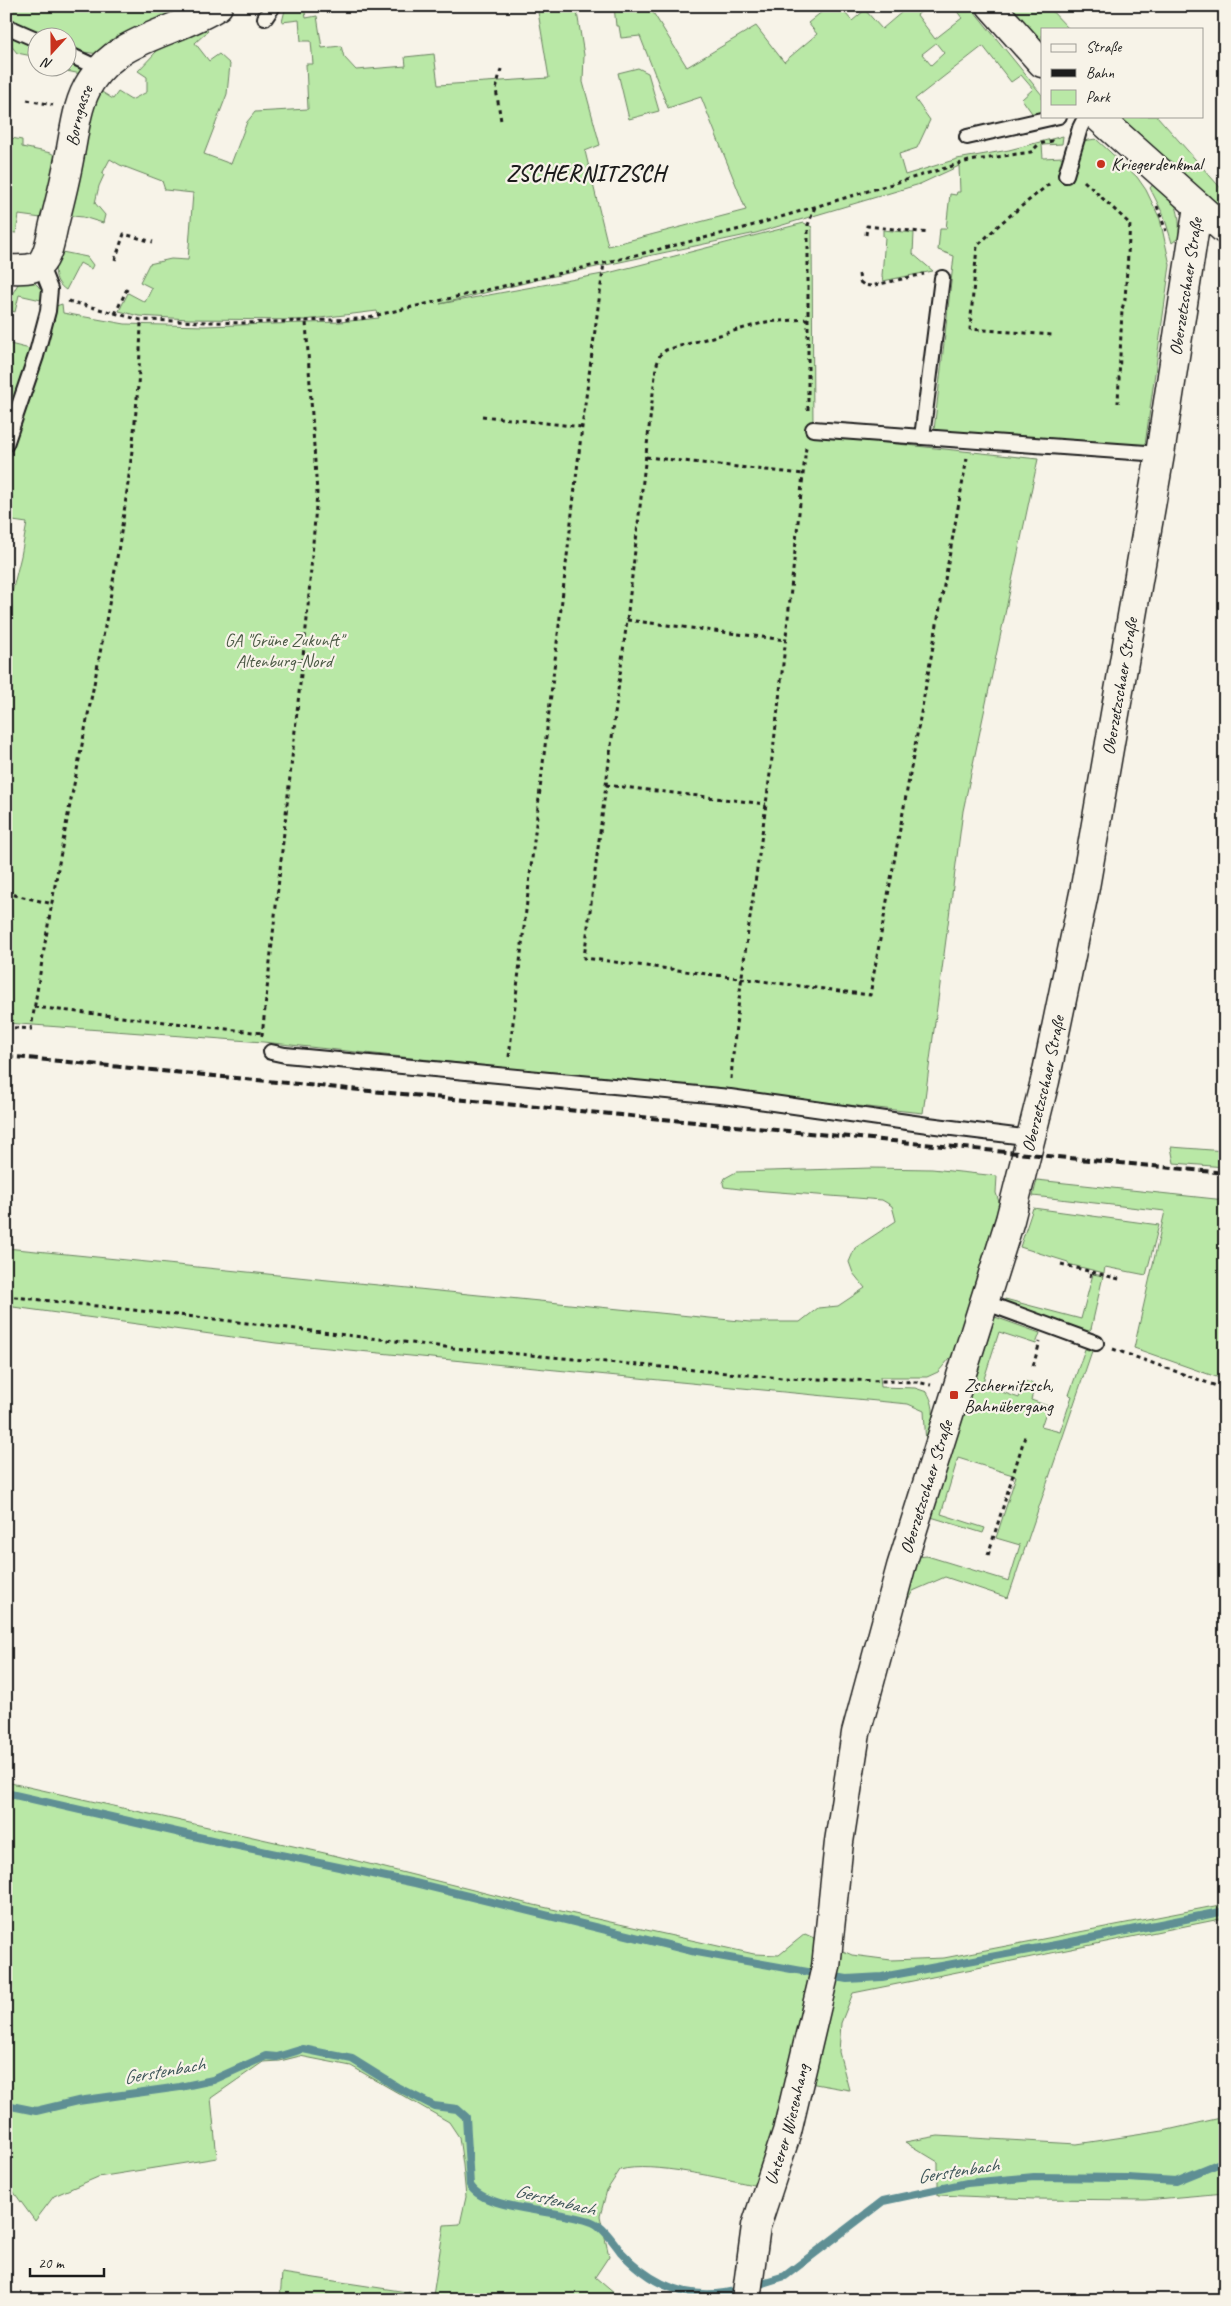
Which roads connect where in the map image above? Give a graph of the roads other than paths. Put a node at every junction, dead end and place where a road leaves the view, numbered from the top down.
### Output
1 (218, 6) edge
2 (991, 6) edge
3 (6, 26) edge
4 (28, 36) edge
5 (78, 59) edge
6 (1041, 63) edge
7 (100, 69) junction
8 (1050, 118) edge
9 (1085, 118) edge
10 (1099, 118) edge
11 (967, 137) dead end
12 (1066, 175) road end
13 (1198, 206) junction
14 (1225, 230) edge
15 (40, 264) junction
16 (6, 269) edge
17 (937, 275) road end
18 (810, 429) road end
19 (922, 437) junction
20 (6, 444) edge
21 (1160, 454) junction
22 (270, 1052) road end
23 (1032, 1138) junction
24 (984, 1302) junction
25 (1096, 1343) road end
26 (825, 1968) joint
27 (746, 2300) edge

1 - 7 street, Borngasse
2 - 6 street
3 - 4 lane
5 - 7 lane
7 - 15 street, Borngasse
8 - 11 lane
9 - 12 lane
10 - 13 street
13 - 14 street
13 - 21 street, Oberzetzschaer Straße
15 - 16 street
15 - 20 lane
17 - 19 lane
18 - 19 lane
19 - 21 lane
21 - 23 street, Oberzetzschaer Straße
22 - 23 lane
23 - 24 street, Oberzetzschaer Straße
24 - 25 lane
24 - 26 street, Oberzetzschaer Straße
26 - 27 street, Unterer Wiesenhang

